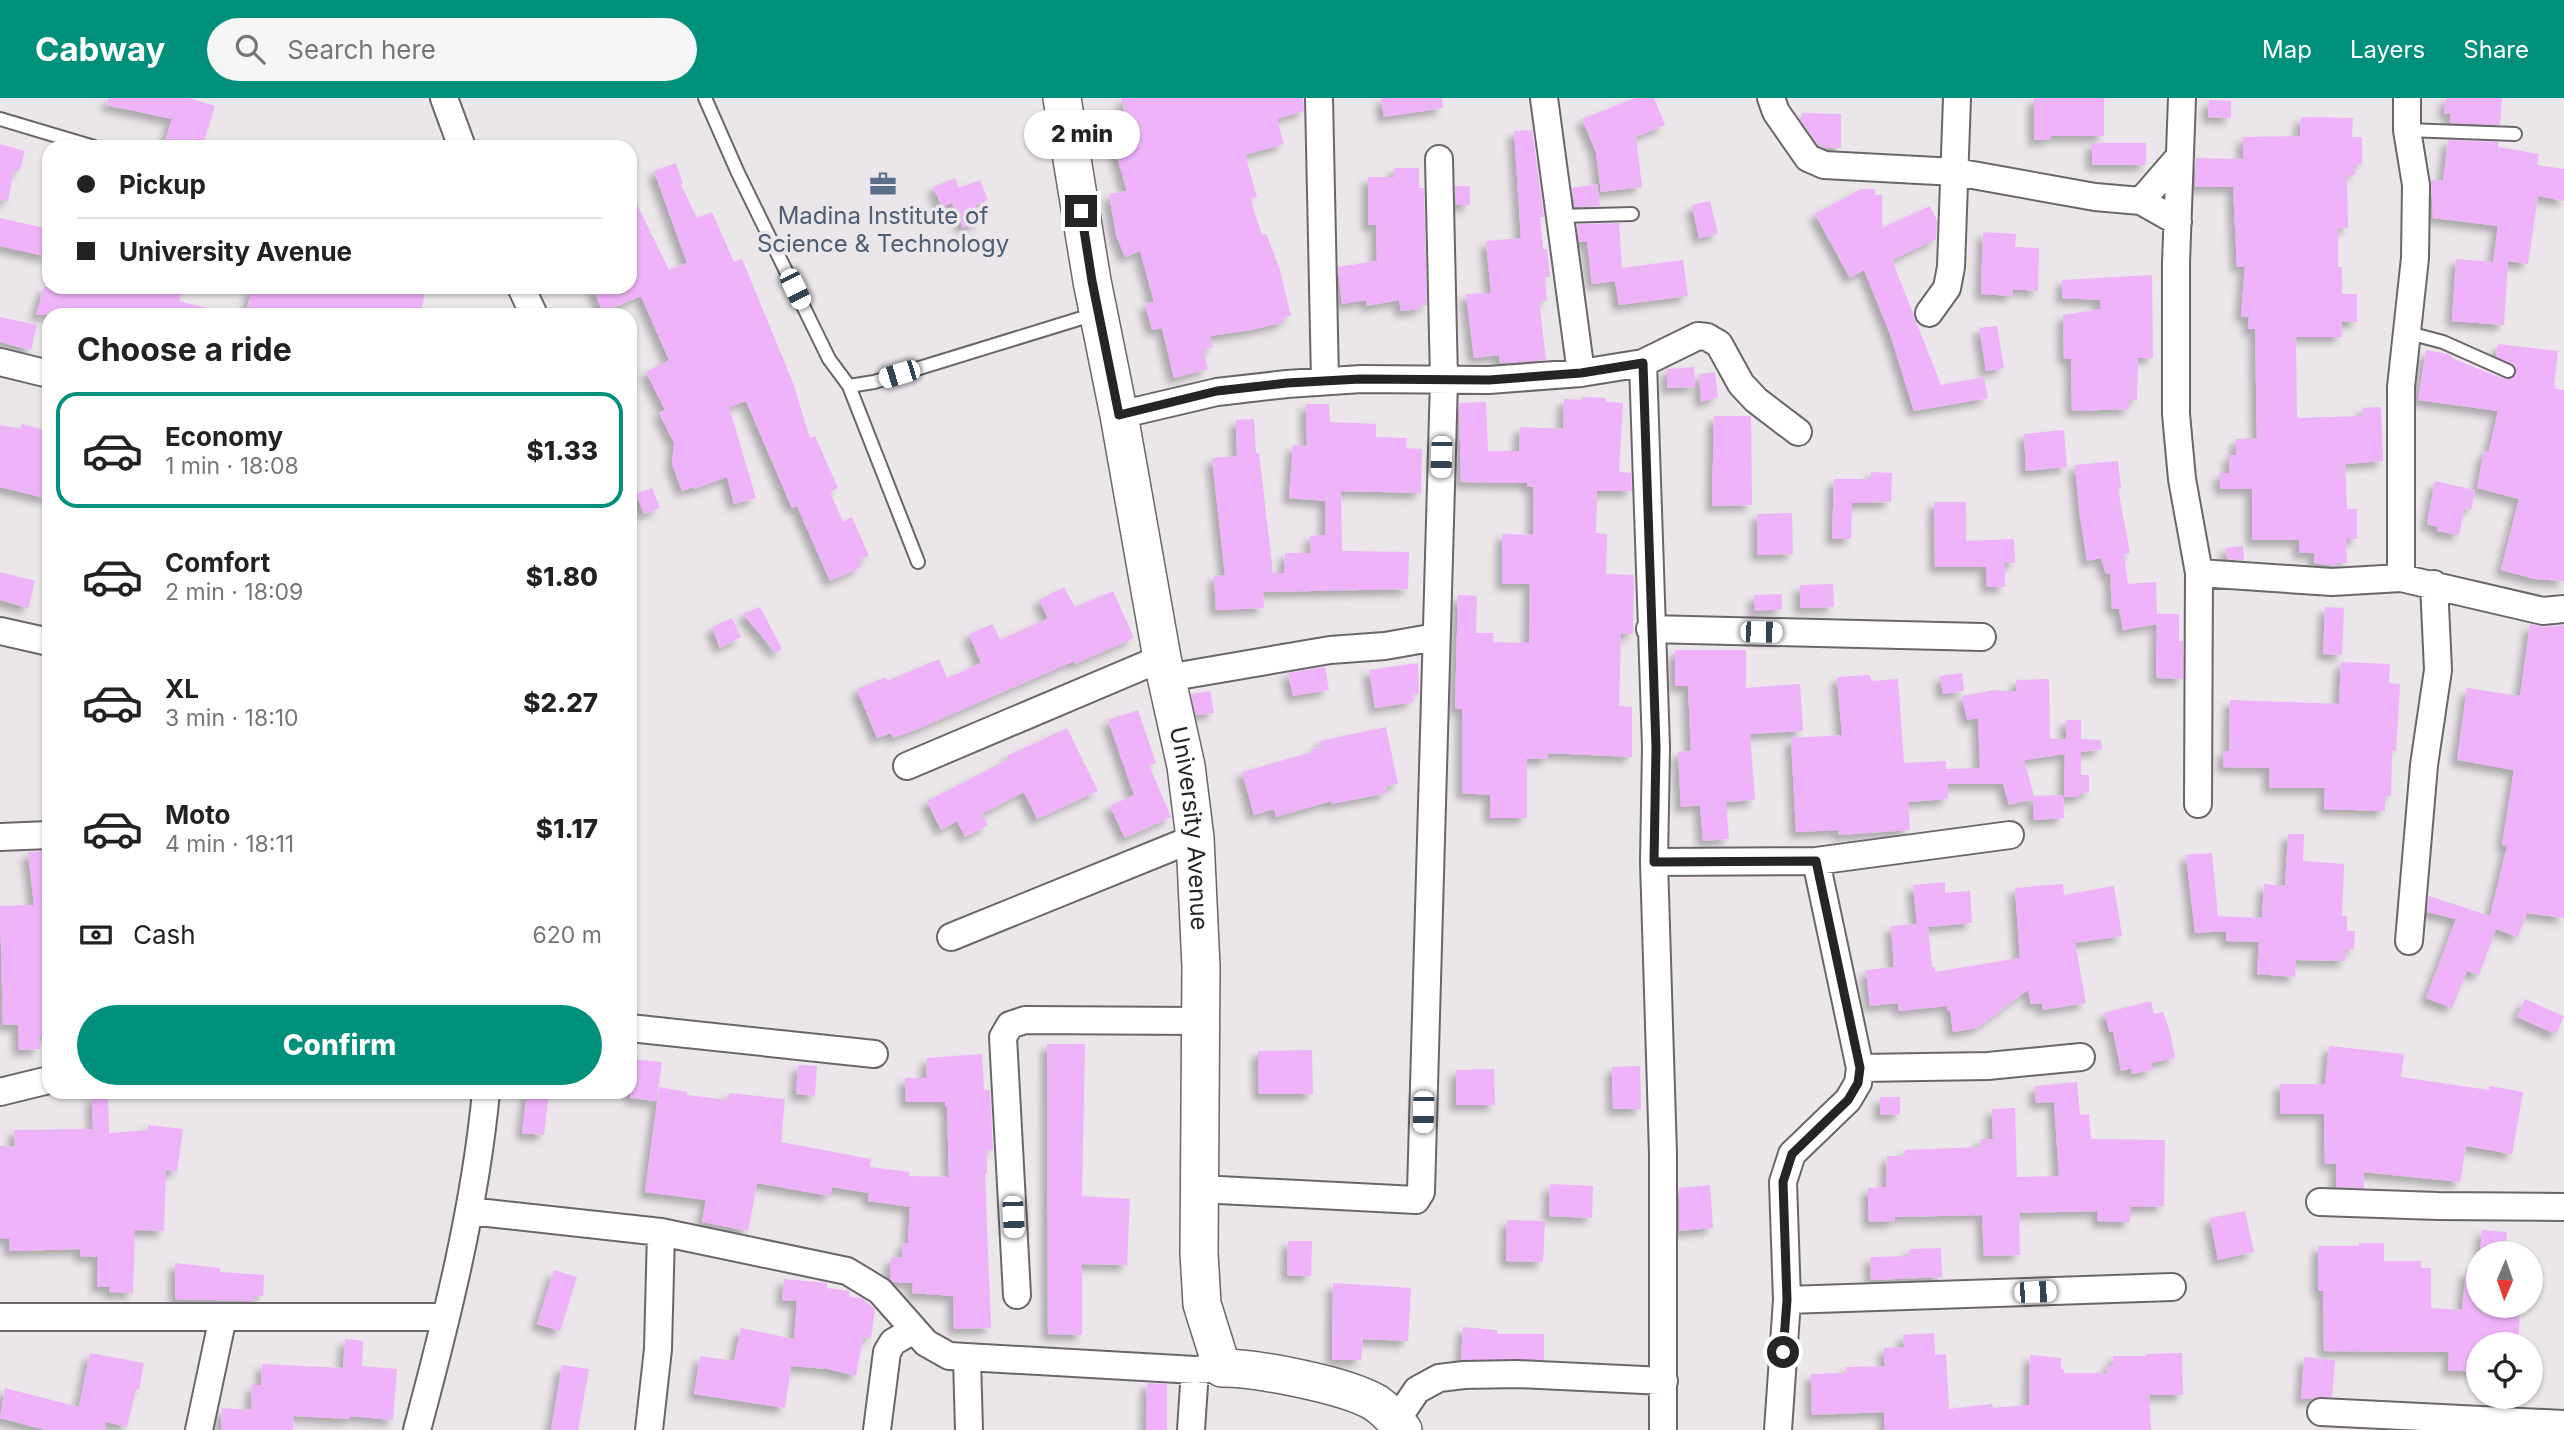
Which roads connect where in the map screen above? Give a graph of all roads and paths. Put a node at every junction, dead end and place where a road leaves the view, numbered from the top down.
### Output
1 (444, 98) edge
2 (705, 98) edge
3 (1062, 98) edge
4 (1319, 98) edge
5 (1544, 98) edge
6 (1771, 98) edge
7 (1957, 98) edge
8 (2182, 98) edge
9 (2407, 98) edge
10 (0, 119) edge
11 (2407, 130) junction
12 (2515, 134) dead end
13 (70, 140) edge
14 (459, 140) edge
15 (2180, 156) junction
16 (1438, 159) dead end
17 (1956, 172) junction
18 (2141, 201) junction
19 (1632, 215) dead end
20 (1558, 216) junction
21 (2178, 222) junction
22 (1098, 313) junction
23 (1928, 313) dead end
24 (2405, 332) junction
25 (0, 362) edge
26 (1643, 363) junction
27 (2508, 371) dead end
28 (42, 372) edge
29 (1581, 373) junction
30 (1325, 380) junction
31 (1444, 380) junction
32 (849, 386) junction
33 (1119, 415) junction
34 (1798, 432) dead end
35 (918, 562) dead end
36 (2199, 573) junction
37 (2402, 578) junction
38 (2434, 584) junction
39 (2564, 609) edge
40 (1650, 629) junction
41 (0, 631) edge
42 (1436, 637) junction
43 (1982, 637) dead end
44 (42, 640) edge
45 (1164, 668) junction
46 (907, 766) dead end
47 (2198, 804) dead end
48 (42, 835) edge
49 (2010, 835) dead end
50 (0, 837) edge
51 (1195, 838) junction
52 (1816, 861) junction
53 (1654, 862) junction
54 (951, 937) dead end
55 (2409, 941) dead end
56 (1200, 1021) junction
57 (637, 1029) edge
58 (874, 1054) dead end
59 (2081, 1057) dead end
60 (1860, 1068) junction
61 (42, 1082) edge
62 (0, 1092) edge
63 (485, 1099) edge
64 (1200, 1189) junction
65 (2320, 1202) dead end
66 (2564, 1207) edge
67 (469, 1211) junction
68 (661, 1232) junction
69 (2172, 1287) dead end
70 (1017, 1295) dead end
71 (1787, 1300) junction
72 (0, 1317) edge
73 (223, 1317) junction
74 (446, 1317) junction
75 (914, 1330) junction
76 (967, 1359) junction
77 (1208, 1369) junction
78 (1664, 1381) junction
79 (2322, 1412) dead end
80 (2564, 1424) edge
81 (1400, 1425) edge
82 (199, 1430) edge
83 (417, 1430) edge
84 (649, 1430) edge
85 (877, 1430) edge
86 (969, 1430) edge
87 (1191, 1430) edge
88 (1663, 1430) edge
89 (1778, 1430) edge

1 - 14 street
2 - 32 lane
3 - 22 street, University Avenue
4 - 30 street
5 - 20 street
6 - 17 street
7 - 17 street
8 - 15 street
9 - 11 street
10 - 13 lane
11 - 12 lane
11 - 24 street
15 - 18 street
15 - 21 street
16 - 31 street
17 - 18 street
17 - 23 street
18 - 21 street
19 - 20 lane
20 - 29 street
21 - 36 street
22 - 32 lane
22 - 33 street, University Avenue
24 - 27 lane
24 - 37 street
25 - 28 street
26 - 29 street
26 - 34 street
26 - 40 street
29 - 31 street
30 - 31 street
30 - 33 street
31 - 42 street
32 - 35 lane
33 - 45 street, University Avenue
36 - 37 street
36 - 47 street
37 - 38 street
38 - 39 street
38 - 55 street
40 - 43 street
40 - 53 street
41 - 44 street
42 - 45 street
42 - 64 street
45 - 46 street
45 - 51 street, University Avenue
48 - 50 street
49 - 52 street
51 - 54 street
51 - 56 street, University Avenue
52 - 53 street
52 - 60 street
53 - 78 street
56 - 64 street, University Avenue
56 - 70 street
57 - 58 street
59 - 60 street
60 - 71 street
61 - 62 street
63 - 67 street
64 - 77 street, University Avenue
65 - 66 street
67 - 68 street
67 - 74 street
68 - 75 street
68 - 84 street
69 - 71 street
71 - 89 street
72 - 73 street
73 - 74 street
73 - 82 street
74 - 83 street
75 - 76 street
75 - 85 street
76 - 77 street
76 - 86 street
77 - 81 street
77 - 87 street
78 - 81 street
78 - 88 street
79 - 80 street

